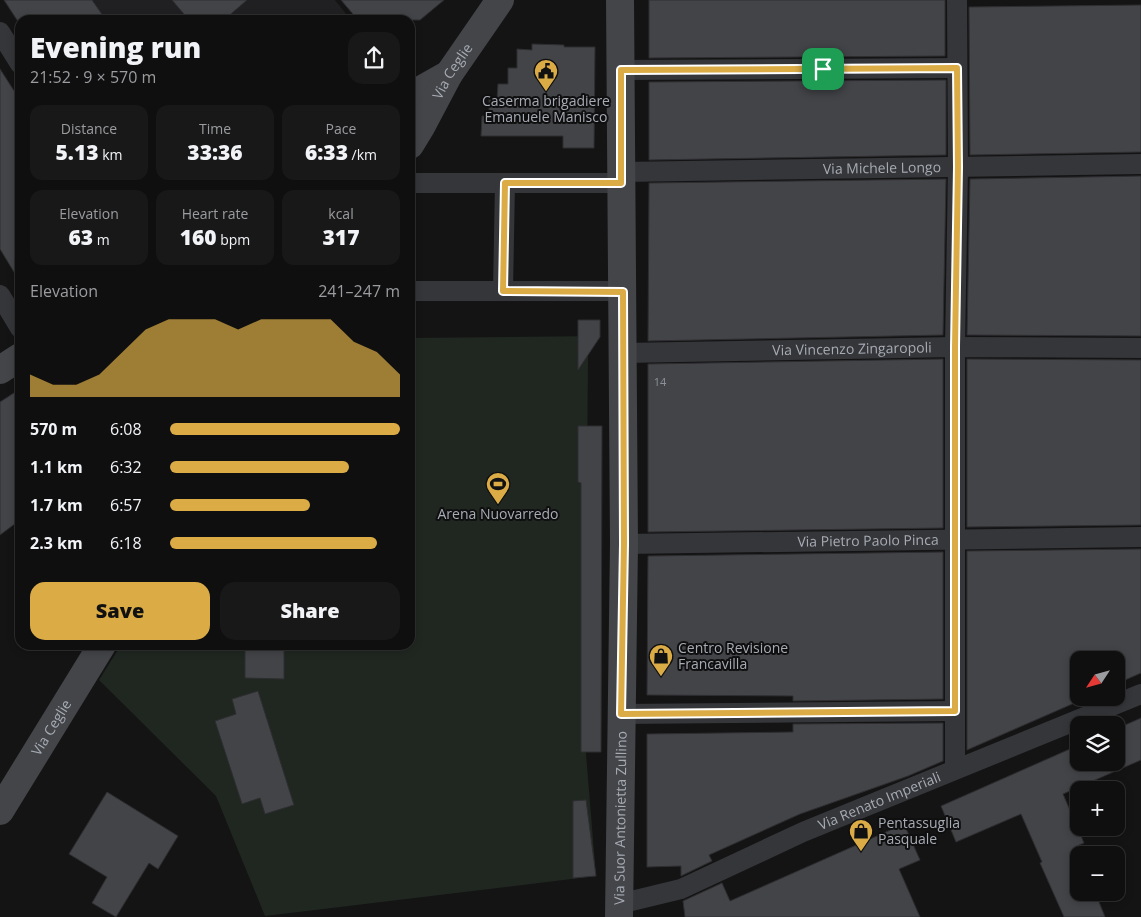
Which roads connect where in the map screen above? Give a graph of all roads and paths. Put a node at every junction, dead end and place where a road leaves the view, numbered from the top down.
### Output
1 (500, 0) edge
2 (620, 0) edge
3 (957, 0) edge
4 (0, 32) edge
5 (15, 56) edge
6 (957, 68) junction
7 (621, 70) junction
8 (449, 74) junction
9 (415, 93) edge
10 (415, 137) edge
11 (1141, 164) edge
12 (958, 167) junction
13 (622, 178) junction
14 (415, 183) edge
15 (505, 183) junction
16 (415, 291) edge
17 (503, 291) junction
18 (623, 292) junction
19 (0, 294) edge
20 (15, 320) edge
21 (955, 347) junction
22 (1141, 348) edge
23 (623, 353) junction
24 (15, 360) edge
25 (0, 370) edge
26 (1141, 537) edge
27 (956, 539) junction
28 (624, 544) junction
29 (99, 650) edge
30 (1141, 694) edge
31 (955, 711) junction
32 (621, 714) junction
33 (955, 768) junction
34 (0, 811) edge
35 (619, 911) edge

1 - 8 main road, Via Ceglie
2 - 7 main road, Via Suor Antonietta Zullino
3 - 6 street
4 - 5 street
6 - 7 street
6 - 12 street
7 - 13 main road, Via Suor Antonietta Zullino
8 - 9 main road
8 - 10 main road, Via Ceglie
11 - 12 street, Via Michele Longo
12 - 13 street, Via Michele Longo
12 - 21 street
13 - 15 street, Via Michele Longo
13 - 18 main road, Via Suor Antonietta Zullino
14 - 15 street, Via Michele Longo
15 - 17 street
16 - 17 street
17 - 18 street
18 - 23 main road, Via Suor Antonietta Zullino
19 - 20 street
21 - 22 street, Via Vincenzo Zingaropoli
21 - 23 street, Via Vincenzo Zingaropoli
21 - 27 street
23 - 28 main road, Via Suor Antonietta Zullino
24 - 25 main road
26 - 27 street, Via Pietro Paolo Pinca
27 - 28 street, Via Pietro Paolo Pinca
27 - 31 street
28 - 32 main road, Via Suor Antonietta Zullino
29 - 34 main road, Via Ceglie
30 - 33 street, Via Renato Imperiali
31 - 32 street
31 - 33 street
32 - 35 main road, Via Suor Antonietta Zullino
33 - 35 street, Via Renato Imperiali

